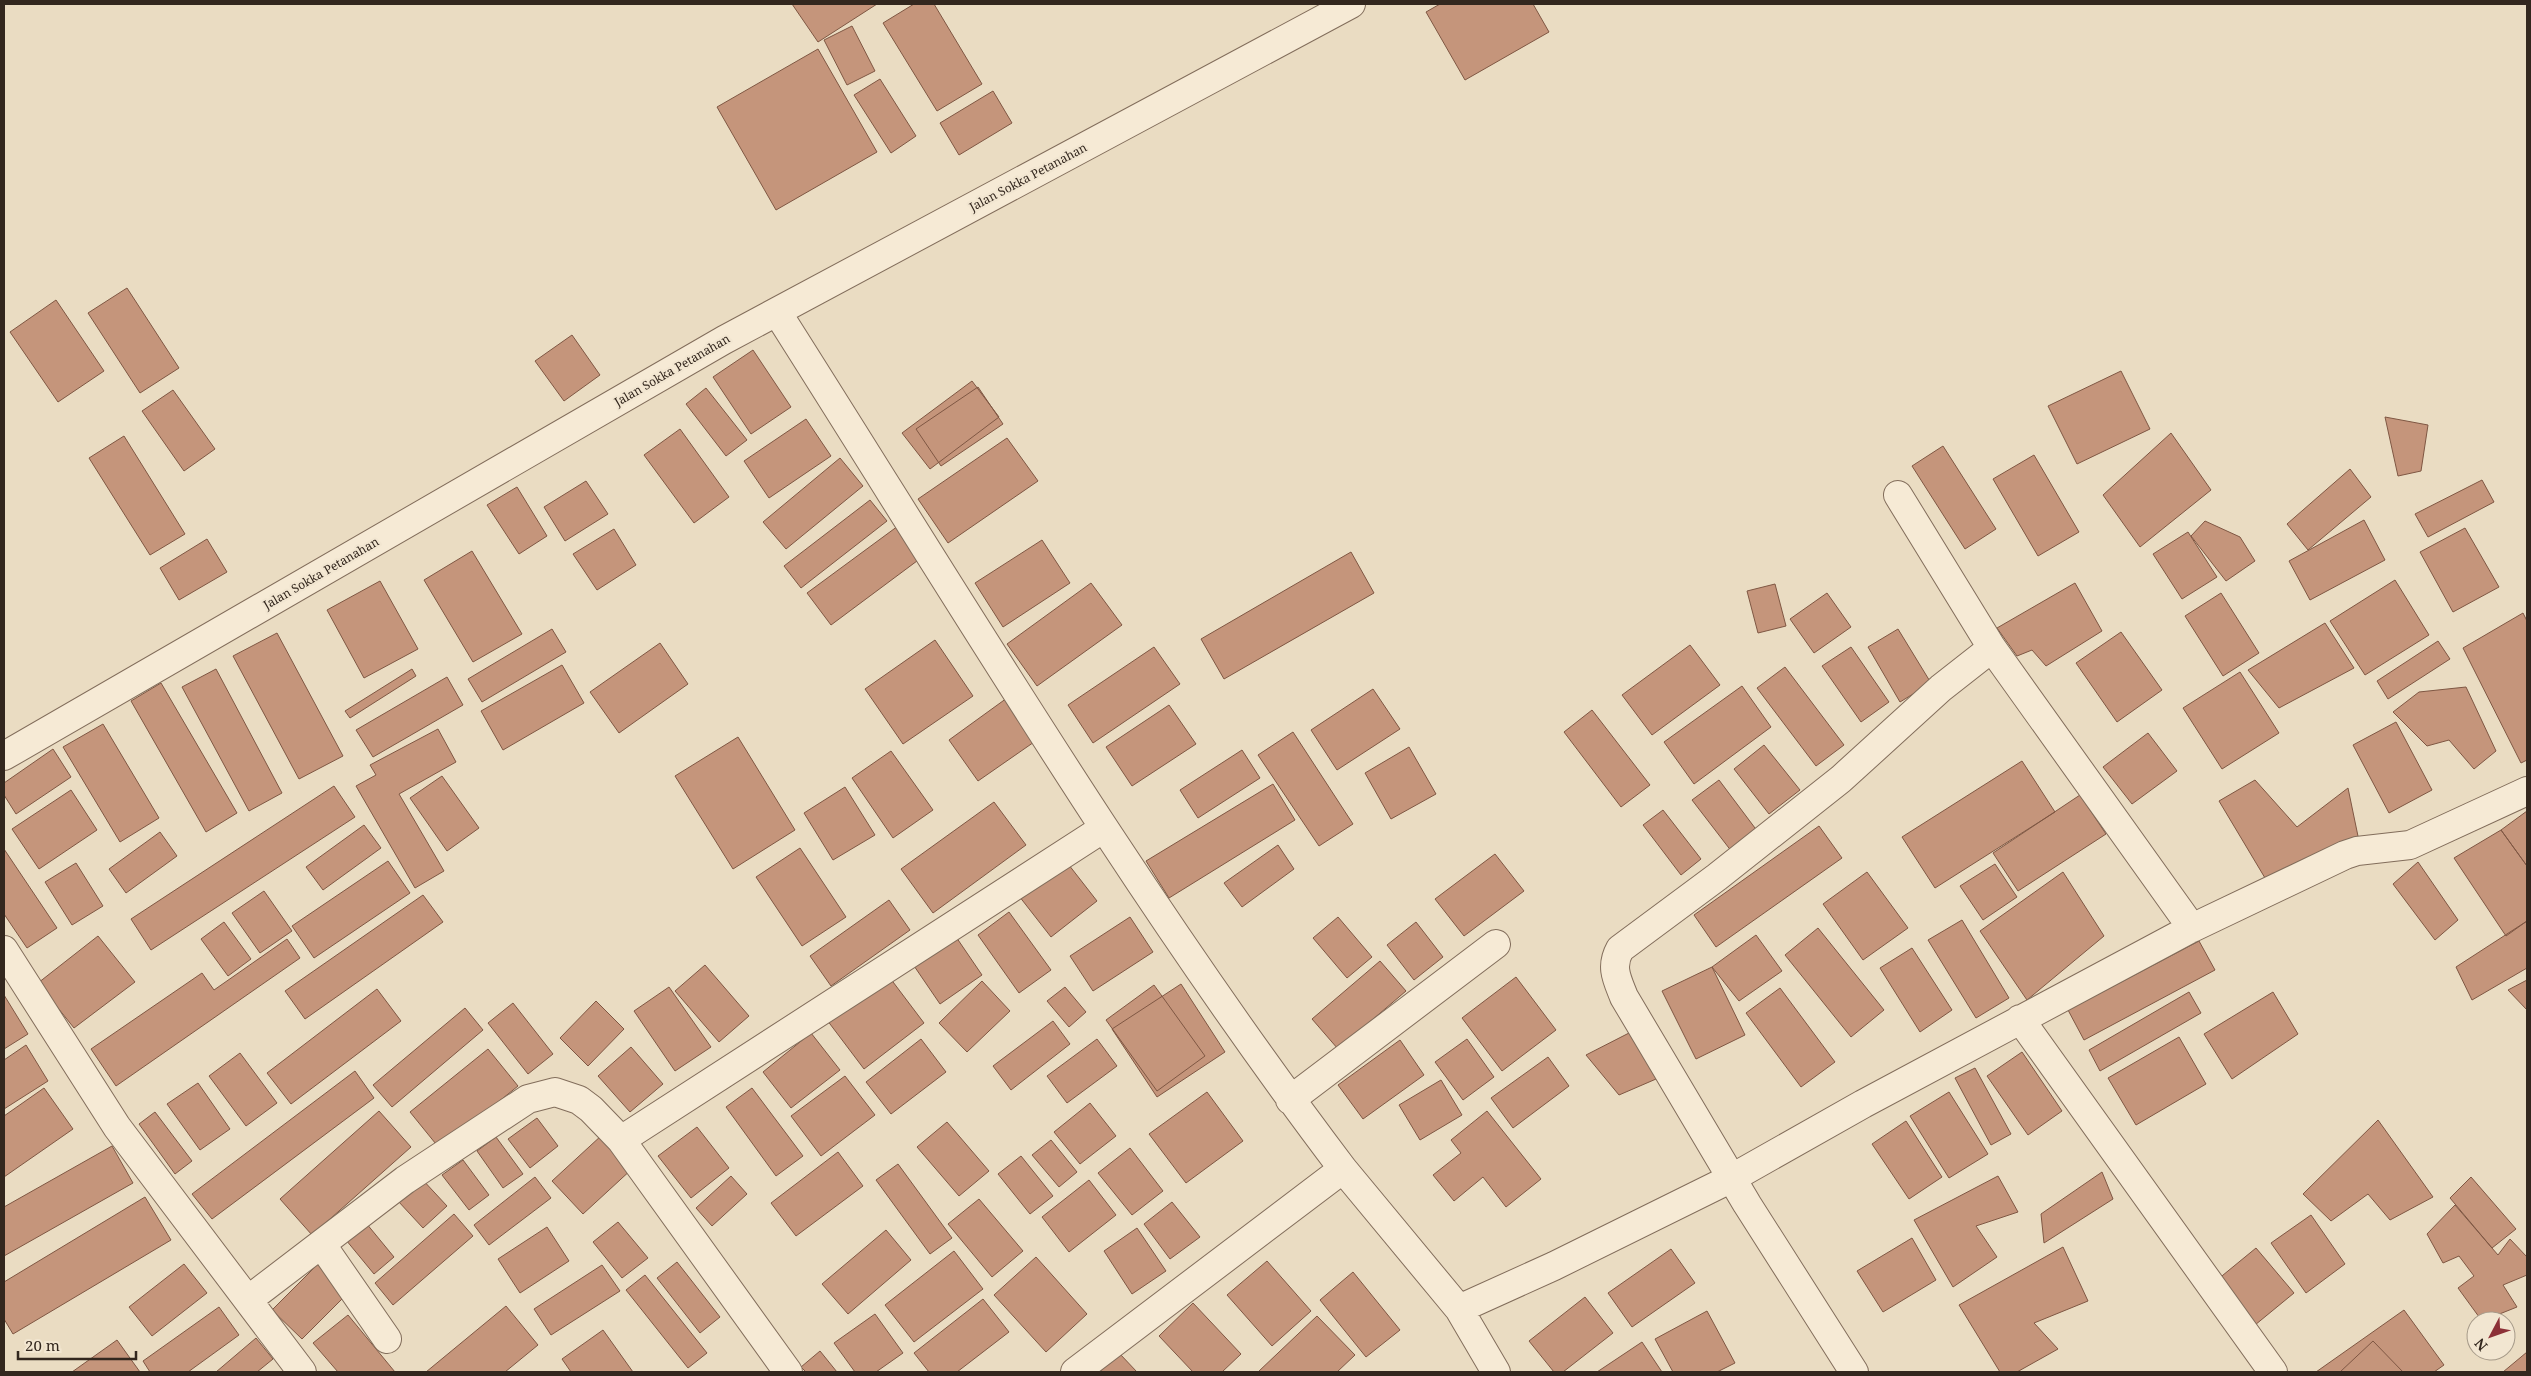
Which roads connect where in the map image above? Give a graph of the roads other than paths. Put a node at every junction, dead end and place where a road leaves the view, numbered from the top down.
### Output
1 (1351, 4) edge
2 (777, 312) junction
3 (1898, 495) dead end
4 (1992, 648) junction
5 (4, 756) edge
6 (2527, 791) edge
7 (1104, 828) junction
8 (2192, 928) junction
9 (1496, 944) dead end
10 (4, 950) edge
11 (2020, 1019) junction
12 (1290, 1100) junction
13 (621, 1140) junction
14 (1343, 1169) junction
15 (1732, 1178) junction
16 (322, 1245) junction
17 (248, 1300) junction
18 (1459, 1309) junction
19 (387, 1339) dead end
20 (302, 1372) edge
21 (788, 1372) edge
22 (1075, 1372) edge
23 (1496, 1372) edge
24 (1854, 1372) edge
25 (2273, 1372) edge

1 - 2 street, Jalan Sokka Petanahan
2 - 5 street, Jalan Sokka Petanahan
2 - 7 street
3 - 4 street
4 - 8 street
4 - 15 street
6 - 8 street
7 - 12 street
7 - 13 street
8 - 11 street
9 - 12 street
10 - 17 street
11 - 15 street
11 - 25 street
12 - 14 street
13 - 16 street
13 - 21 street
14 - 18 street
14 - 22 street
15 - 18 street
15 - 24 street
16 - 17 street
16 - 19 street
17 - 20 street
18 - 23 street

